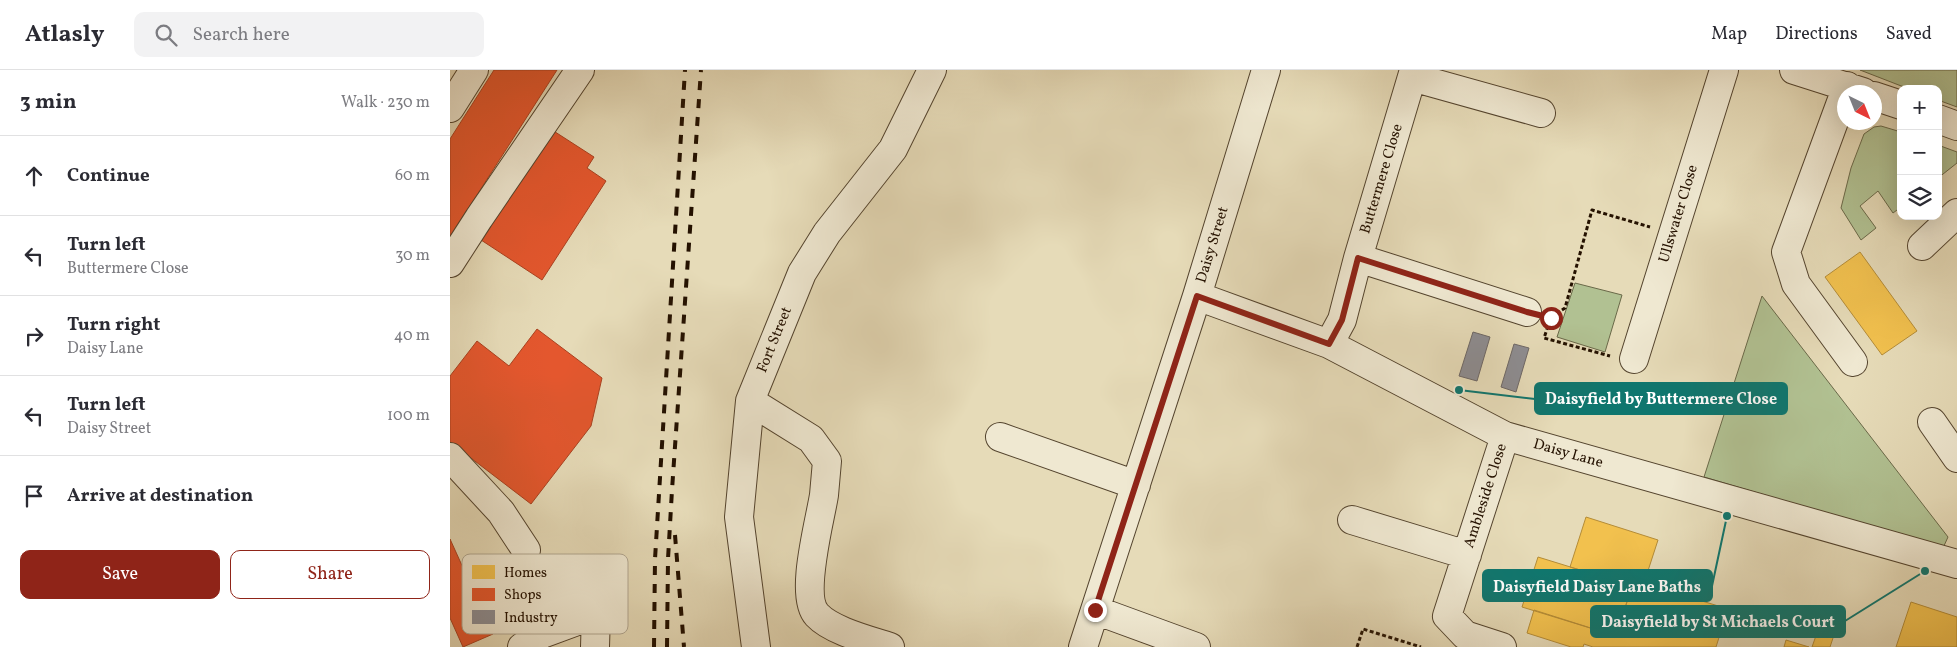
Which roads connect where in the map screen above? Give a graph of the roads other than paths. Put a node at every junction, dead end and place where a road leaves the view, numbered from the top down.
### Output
1 (474, 70) edge
2 (580, 70) edge
3 (932, 70) edge
4 (1266, 70) edge
5 (1724, 70) edge
6 (1794, 70) edge
7 (1413, 74) edge
8 (1842, 85) edge
9 (1882, 99) edge
10 (1897, 105) edge
11 (450, 108) edge
12 (1541, 113) dead end
13 (1942, 120) edge
14 (1957, 126) edge
15 (1838, 130) edge
16 (1957, 213) edge
17 (1922, 246) dead end
18 (1358, 258) junction
19 (450, 263) edge
20 (1197, 296) junction
21 (1539, 315) road end
22 (1329, 344) junction
23 (1634, 359) road end
24 (1853, 362) dead end
25 (750, 401) junction
26 (1932, 422) dead end
27 (1000, 436) dead end
28 (1505, 436) junction
29 (450, 457) edge
30 (1957, 458) edge
31 (1136, 485) junction
32 (1352, 520) dead end
33 (526, 550) dead end
34 (1467, 555) junction
35 (1957, 564) edge
36 (1095, 610) junction
37 (542, 634) edge
38 (595, 634) edge
39 (1495, 646) edge
40 (522, 647) edge
41 (595, 647) edge
42 (756, 647) edge
43 (890, 647) edge
44 (1083, 647) edge
45 (1196, 647) edge

1 - 11 street
2 - 19 street
3 - 25 street, Fort Street
4 - 20 street, Daisy Street
5 - 23 street, Ullswater Close
6 - 8 street
7 - 12 street
7 - 18 street, Buttermere Close
9 - 10 street
13 - 14 street
15 - 24 street
16 - 17 street
18 - 21 street
18 - 22 street, Buttermere Close
20 - 22 street, Daisy Lane
20 - 31 street, Daisy Street
22 - 28 street, Daisy Lane
25 - 42 street, Fort Street
25 - 43 street
26 - 30 street
27 - 31 street
28 - 34 street, Ambleside Close
28 - 35 street, Daisy Lane
29 - 33 street
31 - 36 street, Daisy Street
32 - 34 street, Ambleside Close
34 - 39 street, Ambleside Close
36 - 44 street, Daisy Street
36 - 45 street
37 - 40 street
38 - 41 street

